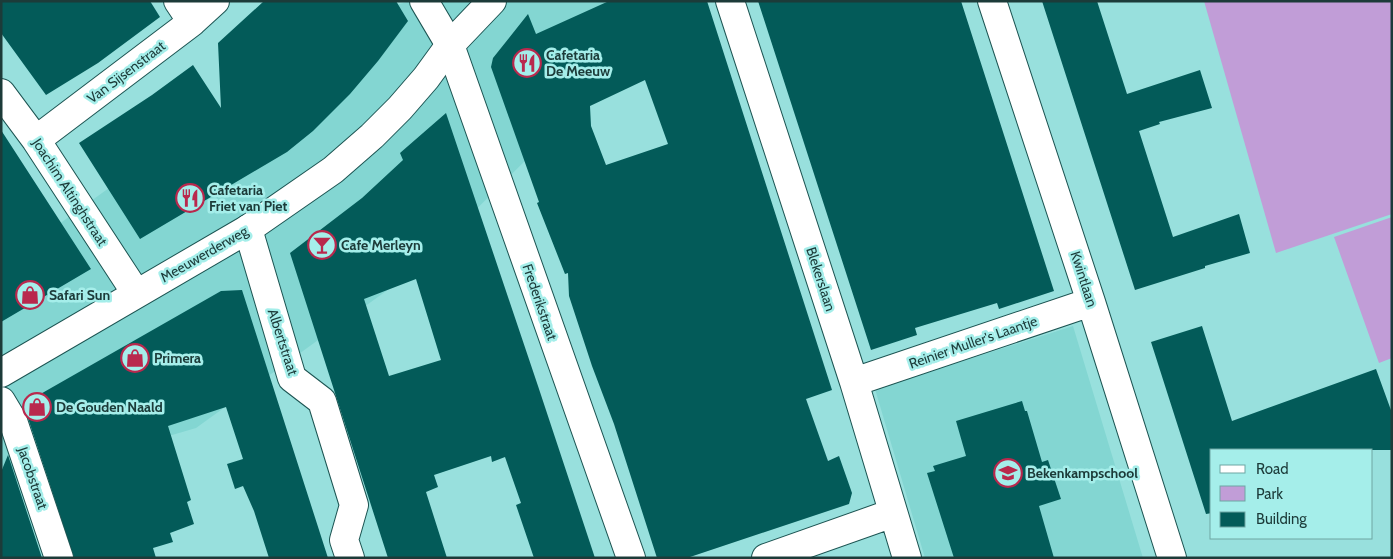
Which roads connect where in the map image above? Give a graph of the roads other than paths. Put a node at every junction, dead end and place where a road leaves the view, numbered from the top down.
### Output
1 (215, 1) edge
2 (424, 1) edge
3 (492, 1) edge
4 (730, 1) edge
5 (992, 1) edge
6 (185, 12) edge
7 (450, 45) junction
8 (1, 93) edge
9 (36, 140) junction
10 (248, 229) junction
11 (136, 293) junction
12 (1091, 302) junction
13 (1, 373) edge
14 (854, 382) junction
15 (1, 401) edge
16 (893, 514) junction
17 (59, 558) edge
18 (350, 558) edge
19 (631, 558) edge
20 (766, 558) edge
21 (907, 558) edge
22 (1172, 558) edge

1 - 6 street, Van Sijsenstraat
2 - 7 street, Frederikstraat
3 - 7 street, Meeuwerderweg
4 - 14 street, Blekerslaan
5 - 12 street, Kwintlaan
6 - 9 street, Van Sijsenstraat
7 - 10 street, Meeuwerderweg
7 - 19 street, Frederikstraat
8 - 9 street, Joachim Altinghstraat
9 - 11 street, Joachim Altinghstraat
10 - 11 street, Meeuwerderweg
10 - 18 street, Albertstraat
11 - 13 street, Meeuwerderweg
12 - 14 street, Reinier Muller's Laantje
12 - 22 street, Kwintlaan
14 - 16 street, Blekerslaan
15 - 17 street, Jacobstraat
16 - 20 street
16 - 21 street, Blekerslaan

